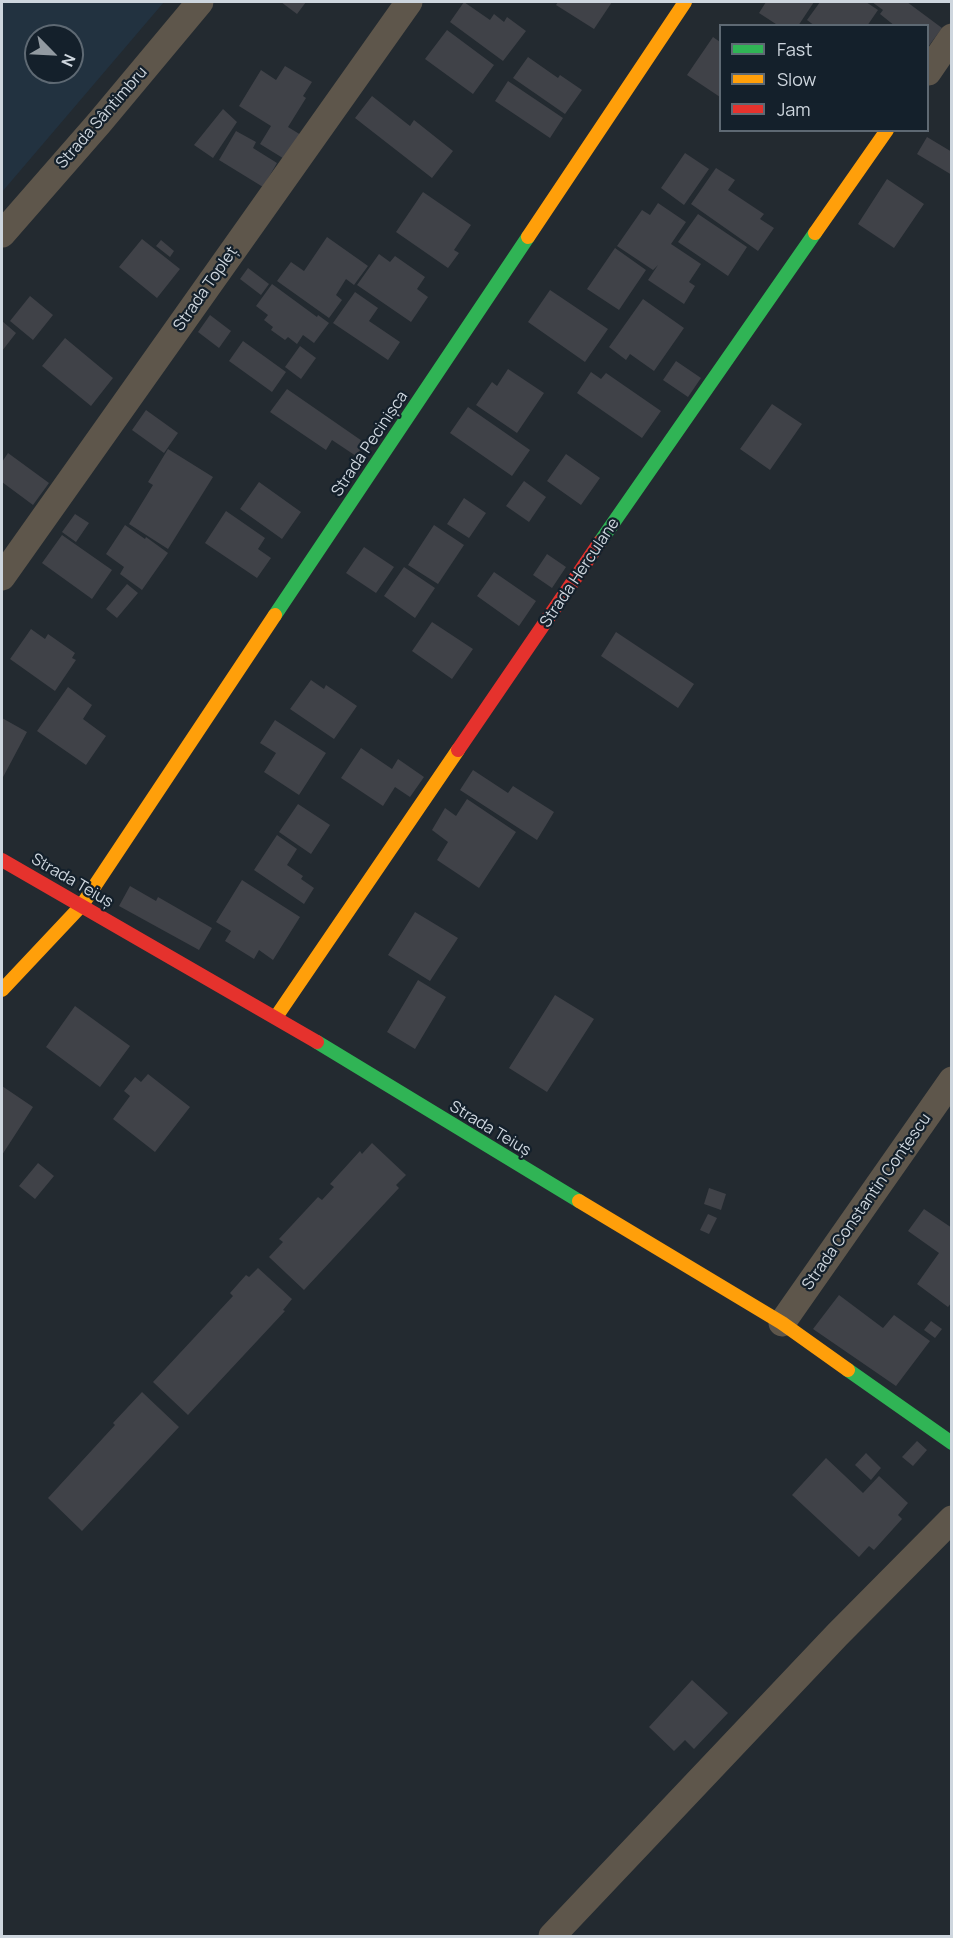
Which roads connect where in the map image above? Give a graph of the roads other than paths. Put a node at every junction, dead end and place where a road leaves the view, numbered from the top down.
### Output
1 (200, 2) edge
2 (409, 2) edge
3 (685, 2) edge
4 (951, 37) edge
5 (929, 69) edge
6 (886, 132) edge
7 (2, 234) edge
8 (2, 577) edge
9 (2, 860) edge
10 (82, 905) junction
11 (2, 990) edge
12 (276, 1017) junction
13 (951, 1080) edge
14 (782, 1323) junction
15 (951, 1443) edge
16 (951, 1519) edge
17 (552, 1936) edge

1 - 7 street, Strada Sântimbru
2 - 8 street, Strada Topleț
3 - 10 street, Strada Pecinișca
4 - 5 street
6 - 12 street, Strada Herculane
9 - 10 street, Strada Teiuș
10 - 11 street, Strada Pecinișca
10 - 12 street, Strada Teiuș
12 - 14 street, Strada Teiuș
13 - 14 street, Strada Constantin Conțescu
14 - 15 street, Strada Teiuș
16 - 17 street

